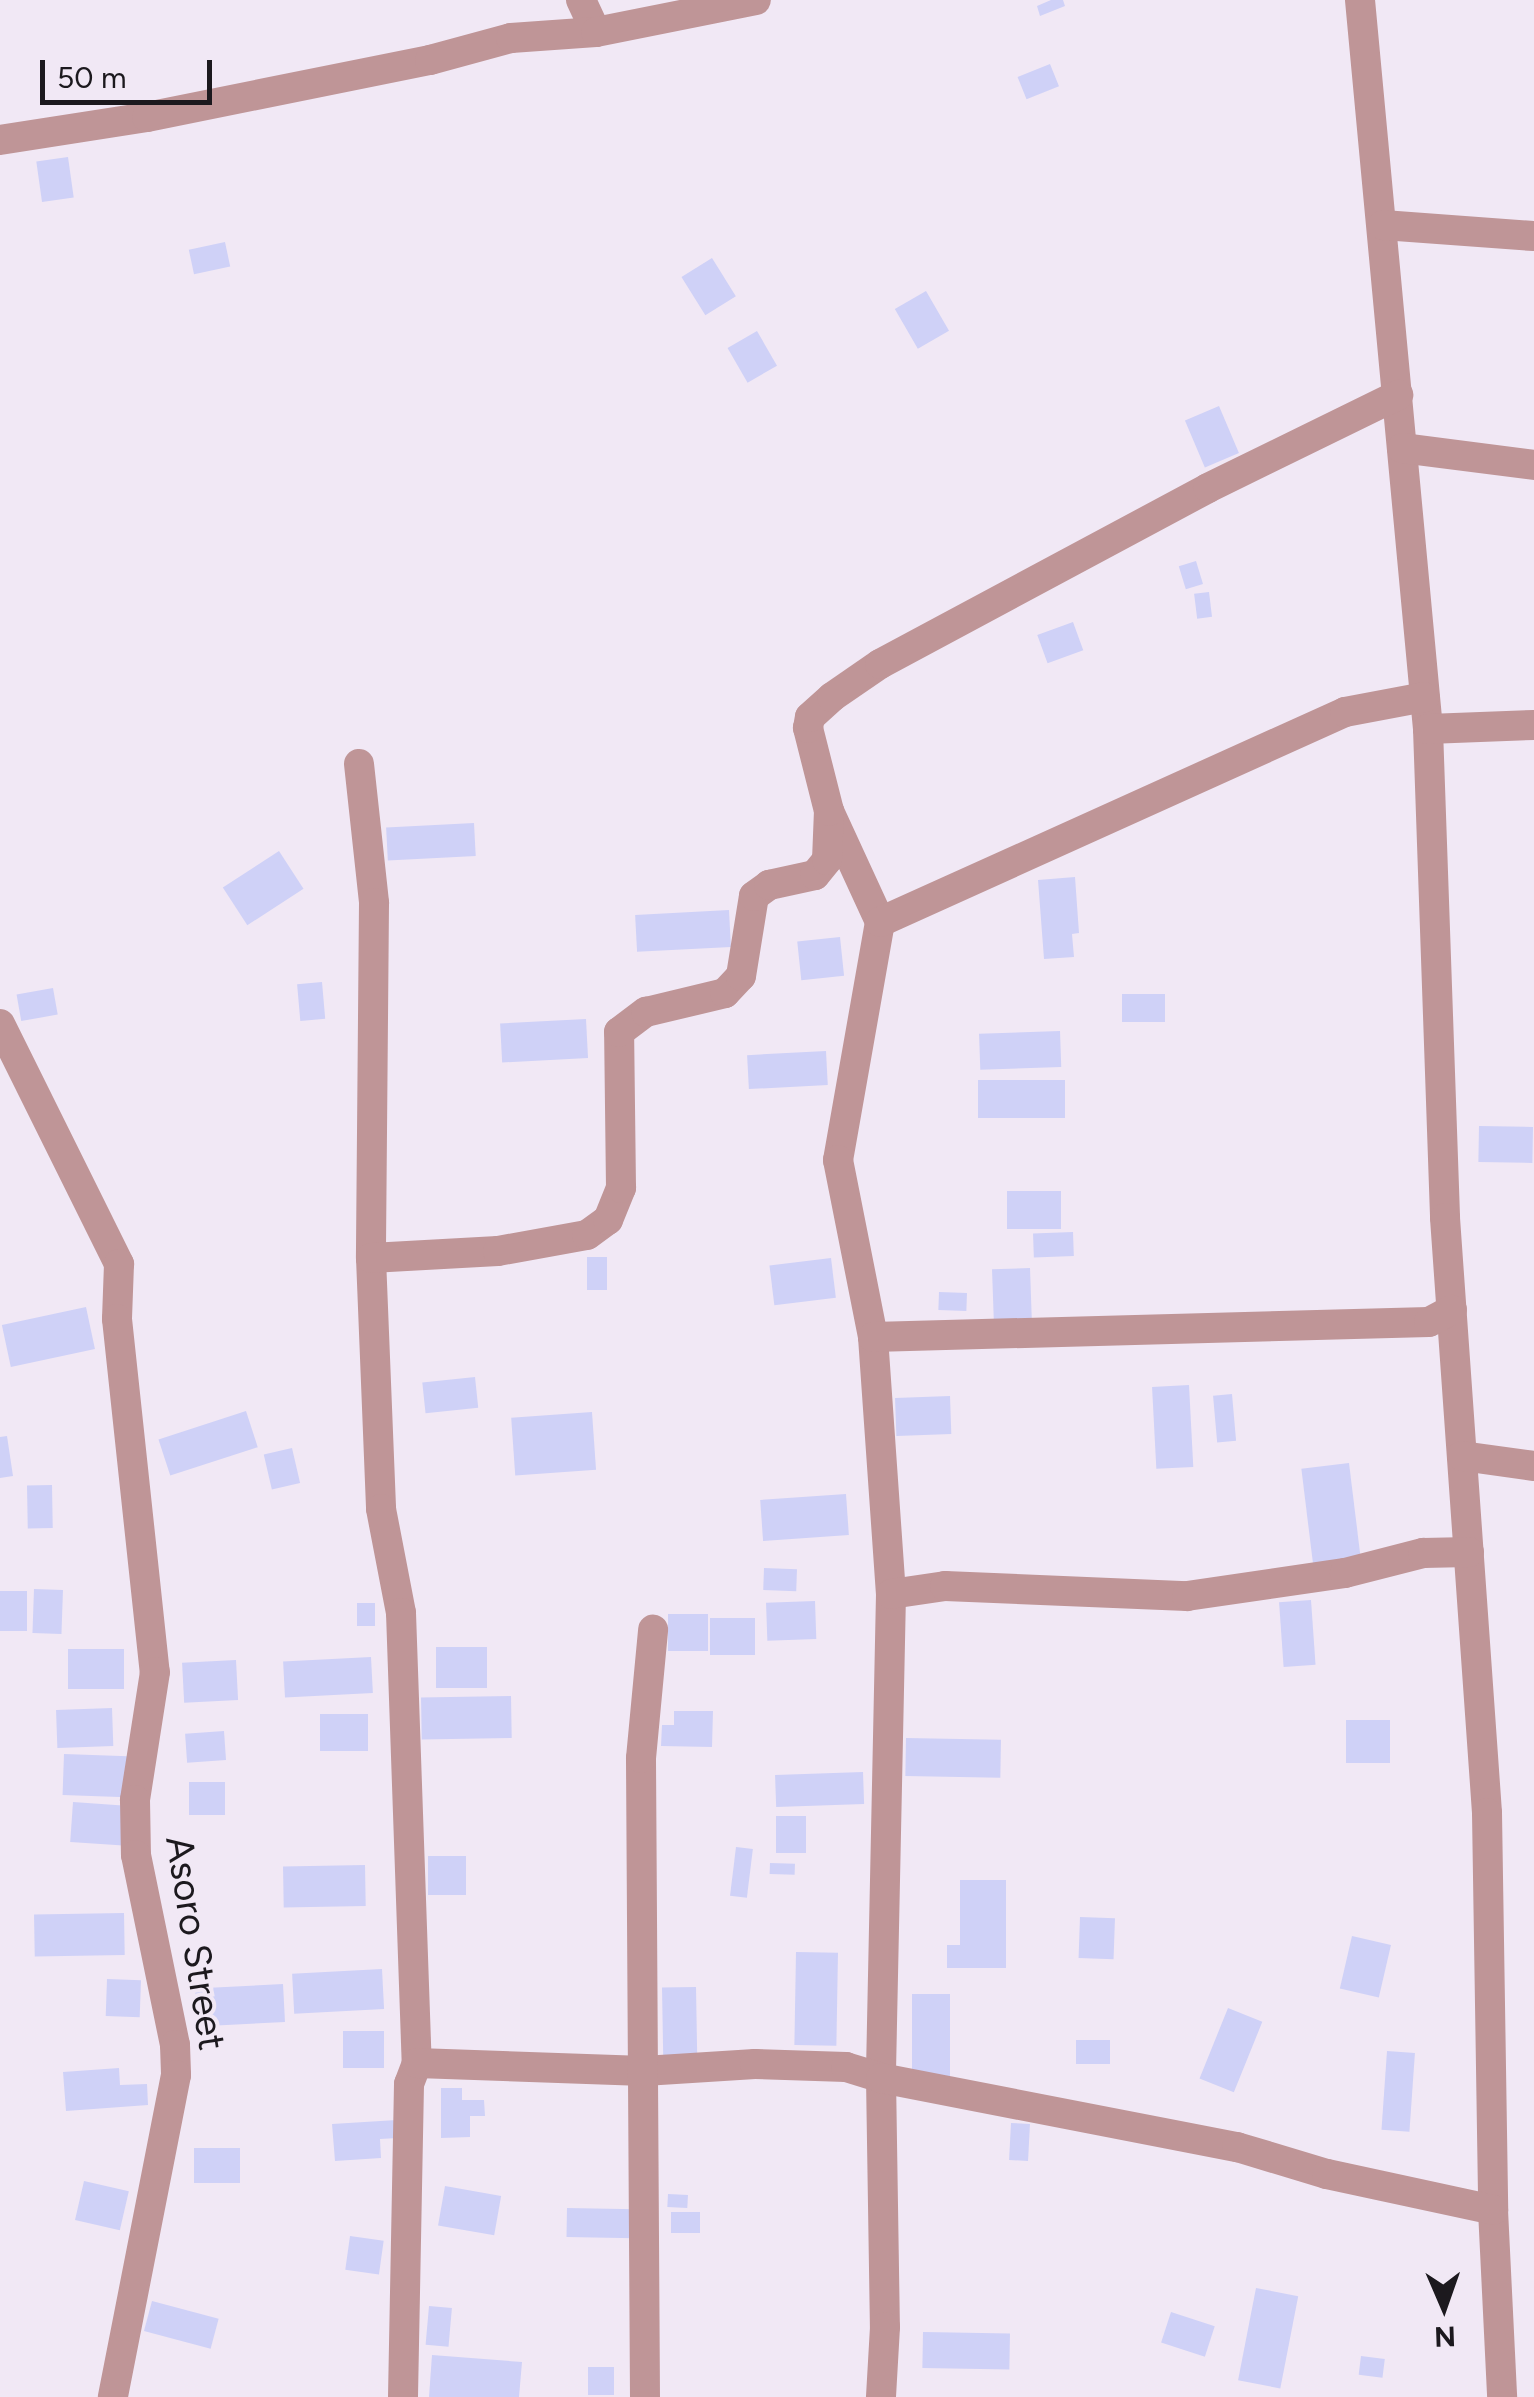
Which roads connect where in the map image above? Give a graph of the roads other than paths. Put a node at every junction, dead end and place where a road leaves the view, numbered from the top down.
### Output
1 (581, 0) edge
2 (756, 0) edge
3 (1360, 0) edge
4 (596, 32) junction
5 (0, 140) edge
6 (1383, 225) junction
7 (1534, 236) edge
8 (1398, 395) junction
9 (1402, 448) junction
10 (1534, 465) edge
11 (1424, 697) junction
12 (1534, 725) edge
13 (1428, 728) junction
14 (359, 764) dead end
15 (828, 810) junction
16 (880, 922) junction
17 (0, 1024) edge
18 (371, 1258) junction
19 (1452, 1310) junction
20 (873, 1337) junction
21 (1462, 1456) junction
22 (1534, 1466) edge
23 (1469, 1552) junction
24 (891, 1594) junction
25 (653, 1630) dead end
26 (417, 2063) junction
27 (644, 2071) junction
28 (881, 2078) junction
29 (1493, 2210) junction
30 (113, 2397) edge
31 (403, 2397) edge
32 (645, 2397) edge
33 (881, 2397) edge
34 (1502, 2397) edge

1 - 4 street
2 - 4 street
3 - 6 street
4 - 5 street
6 - 7 street
6 - 8 street
8 - 9 street
8 - 15 street
9 - 10 street
9 - 11 street
11 - 13 street
11 - 16 street
12 - 13 street
13 - 19 street
14 - 18 street
15 - 16 street
15 - 18 street
16 - 20 street
17 - 30 street, Asoro Street
18 - 26 street
19 - 20 street
19 - 21 street
20 - 24 street
21 - 22 street
21 - 23 street
23 - 24 street
23 - 29 street
24 - 28 street
25 - 27 street
26 - 27 street
26 - 31 street
27 - 28 street
27 - 32 street
28 - 29 street
28 - 33 street
29 - 34 street

